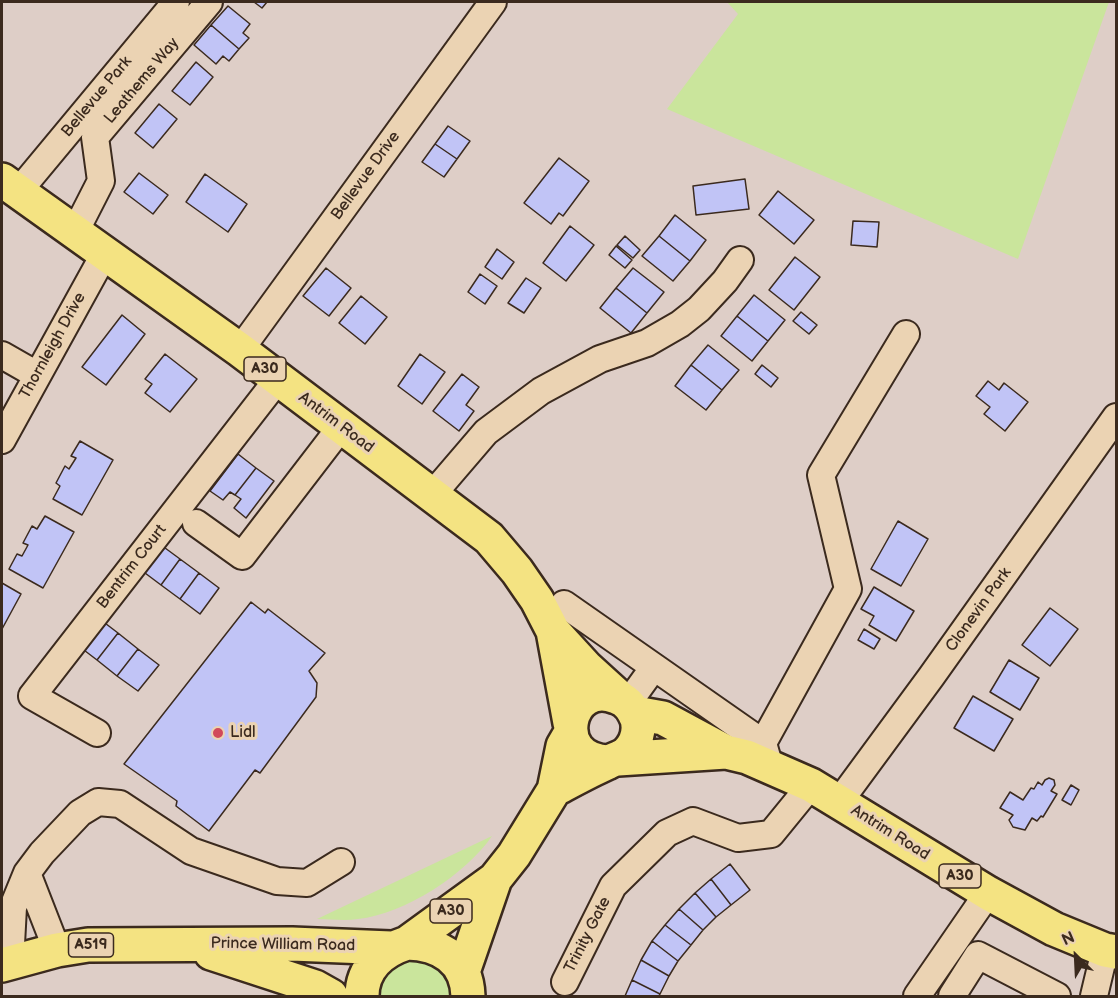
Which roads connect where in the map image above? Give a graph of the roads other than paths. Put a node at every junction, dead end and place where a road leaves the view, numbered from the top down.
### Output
1 (176, 2) edge
2 (209, 2) edge
3 (493, 2) edge
4 (10, 186) edge
5 (75, 232) junction
6 (105, 253) junction
7 (740, 260) dead end
8 (906, 334) dead end
9 (240, 350) junction
10 (2, 355) edge
11 (38, 375) junction
12 (278, 379) junction
13 (1116, 417) edge
14 (341, 427) junction
15 (2, 440) edge
16 (432, 495) junction
17 (196, 523) dead end
18 (559, 617) junction
19 (654, 667) junction
20 (627, 705) junction
21 (570, 728) junction
22 (97, 733) dead end
23 (726, 752) junction
24 (766, 755) junction
25 (613, 760) junction
26 (811, 785) junction
27 (554, 790) junction
28 (839, 802) junction
29 (341, 862) dead end
30 (27, 873) junction
31 (495, 879) junction
32 (988, 893) junction
33 (174, 944) junction
34 (399, 946) junction
35 (57, 950) junction
36 (1111, 951) edge
37 (6, 964) edge
38 (565, 982) dead end
39 (471, 986) edge
40 (331, 996) edge
41 (362, 996) edge
42 (918, 996) edge
43 (952, 996) edge
44 (1058, 996) edge
45 (1094, 996) edge

1 - 4 street, Bellevue Park
2 - 5 street, Leathems Way
3 - 9 street, Bellevue Drive
4 - 5 main road, Antrim Road / A30
5 - 6 main road, Antrim Road / A30
6 - 9 main road, Antrim Road / A30
6 - 11 street, Thornleigh Drive
7 - 16 street
8 - 24 street
9 - 12 main road, Antrim Road / A30
10 - 11 street
11 - 15 street, Thornleigh Drive
12 - 14 main road, Antrim Road / A30
12 - 22 street, Bentrim Court
13 - 28 street, Clonevin Park
14 - 16 main road, Antrim Road / A30
14 - 17 street
16 - 18 main road, Antrim Road / A30
18 - 19 street
18 - 20 main road, Antrim Road / A30
18 - 21 main road, Antrim Road / A30
19 - 20 street
19 - 24 street
20 - 21 main road, A30
20 - 23 main road, Antrim Road / A30
20 - 25 main road, A30
21 - 25 main road, A30
21 - 27 main road, A30
23 - 24 main road, Antrim Road / A30
23 - 25 main road, Antrim Road / A30
24 - 26 main road, Antrim Road / A30
25 - 27 main road, A30
26 - 28 main road, Antrim Road / A30
26 - 38 street, Trinity Gate
27 - 31 main road, A30
28 - 32 main road, Antrim Road / A30
29 - 30 street
30 - 35 street
30 - 37 street
31 - 34 main road, A30
31 - 39 main road, A30
32 - 36 main road, Antrim Road / A30
32 - 42 street
33 - 34 main road, Prince William Road / A519
33 - 35 main road, Prince William Road / A519
33 - 40 main road, Prince William Road / A519
34 - 39 main road, A519
34 - 41 main road
35 - 37 main road, Prince William Road / A519
36 - 45 street
43 - 44 street

